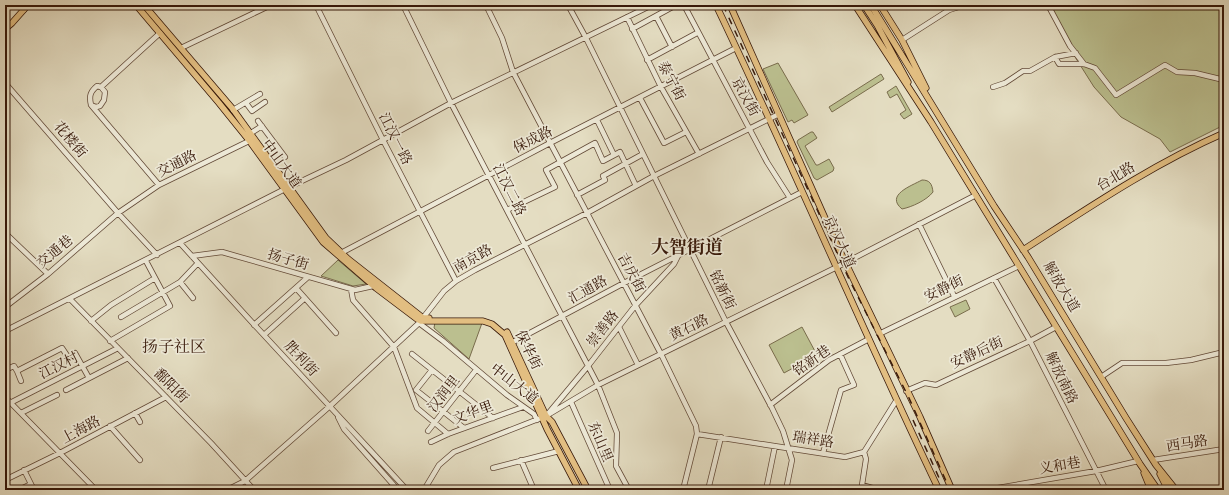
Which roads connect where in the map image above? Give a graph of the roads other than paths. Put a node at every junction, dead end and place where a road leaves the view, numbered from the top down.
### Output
1 (136, 5) edge
2 (144, 5) edge
3 (271, 5) edge
4 (316, 5) edge
5 (403, 5) edge
6 (486, 5) edge
7 (568, 5) edge
8 (652, 5) edge
9 (676, 5) edge
10 (684, 5) edge
11 (716, 5) edge
12 (730, 5) edge
13 (855, 5) edge
14 (864, 5) edge
15 (871, 5) edge
16 (880, 5) edge
17 (965, 5) edge
18 (1048, 5) edge
19 (1072, 5) edge
20 (1078, 5) edge
21 (24, 7) edge
22 (656, 16) junction
23 (627, 17) junction
24 (5, 29) edge
25 (632, 29) junction
26 (160, 33) junction
27 (698, 33) junction
28 (586, 38) junction
29 (902, 40) junction
30 (672, 47) junction
31 (181, 48) junction
32 (736, 48) junction
33 (1076, 53) junction
34 (1055, 57) junction
35 (648, 60) junction
36 (712, 60) junction
37 (1084, 64) junction
38 (513, 72) junction
39 (1224, 80) edge
40 (5, 83) edge
41 (101, 87) junction
42 (661, 87) junction
43 (993, 87) dead end
44 (260, 94) dead end
45 (640, 98) junction
46 (265, 102) dead end
47 (246, 103) junction
48 (451, 103) junction
49 (91, 105) junction
50 (620, 108) junction
51 (233, 110) junction
52 (779, 114) junction
53 (770, 119) junction
54 (597, 120) junction
55 (258, 121) dead end
56 (931, 122) junction
57 (944, 122) junction
58 (262, 126) junction
59 (750, 129) junction
60 (686, 132) junction
61 (251, 133) junction
62 (1224, 133) edge
63 (383, 140) junction
64 (249, 141) junction
65 (550, 143) junction
66 (643, 154) junction
67 (699, 154) junction
68 (614, 155) junction
69 (285, 157) dead end
70 (560, 161) junction
71 (625, 163) junction
72 (489, 175) junction
73 (654, 176) junction
74 (159, 184) junction
75 (636, 186) junction
76 (287, 188) junction
77 (802, 192) junction
78 (577, 195) junction
79 (976, 195) junction
80 (790, 198) junction
81 (507, 210) junction
82 (420, 211) junction
83 (118, 213) junction
84 (587, 213) junction
85 (919, 224) junction
86 (5, 233) edge
87 (180, 243) junction
88 (525, 244) junction
89 (690, 250) junction
90 (1023, 250) junction
91 (341, 253) junction
92 (157, 255) junction
93 (192, 256) junction
94 (678, 256) junction
95 (146, 261) junction
96 (845, 262) junction
97 (198, 263) junction
98 (1019, 266) junction
99 (837, 267) junction
100 (48, 274) junction
101 (308, 277) junction
102 (155, 278) junction
103 (994, 278) junction
104 (456, 281) junction
105 (180, 282) junction
106 (374, 283) junction
107 (624, 283) junction
108 (296, 288) junction
109 (351, 289) junction
110 (162, 292) junction
111 (954, 296) junction
112 (193, 298) dead end
113 (305, 298) junction
114 (70, 300) junction
115 (636, 306) junction
116 (5, 307) edge
117 (562, 316) junction
118 (121, 317) dead end
119 (91, 321) junction
120 (421, 321) junction
121 (726, 322) junction
122 (254, 325) junction
123 (619, 327) junction
124 (1056, 327) junction
125 (5, 332) edge
126 (336, 333) dead end
127 (879, 334) junction
128 (264, 336) junction
129 (869, 339) junction
130 (110, 341) junction
131 (1030, 341) junction
132 (513, 342) junction
133 (394, 347) junction
134 (118, 348) junction
135 (1224, 352) edge
136 (76, 353) dead end
137 (412, 354) dead end
138 (661, 354) junction
139 (840, 354) junction
140 (68, 357) dead end
141 (128, 358) junction
142 (638, 365) junction
143 (82, 366) junction
144 (588, 366) junction
145 (5, 370) edge
146 (432, 370) junction
147 (476, 370) dead end
148 (17, 371) junction
149 (1101, 377) junction
150 (89, 378) junction
151 (21, 381) dead end
152 (598, 385) junction
153 (66, 390) dead end
154 (460, 391) junction
155 (906, 391) junction
156 (57, 395) dead end
157 (5, 397) edge
158 (166, 397) junction
159 (896, 401) junction
160 (571, 402) junction
161 (10, 403) junction
162 (770, 405) junction
163 (330, 406) junction
164 (523, 407) junction
165 (444, 412) junction
166 (21, 413) junction
167 (135, 413) junction
168 (336, 414) junction
169 (493, 418) junction
170 (541, 418) junction
171 (140, 422) dead end
172 (435, 422) junction
173 (110, 426) junction
174 (464, 428) junction
175 (428, 431) dead end
176 (448, 434) junction
177 (697, 434) junction
178 (721, 437) junction
179 (431, 442) dead end
180 (776, 446) junction
181 (788, 448) junction
182 (1224, 449) edge
183 (559, 450) junction
184 (864, 452) junction
185 (60, 453) junction
186 (823, 453) junction
187 (140, 460) dead end
188 (521, 460) junction
189 (1155, 462) junction
190 (1139, 463) junction
191 (493, 468) dead end
192 (24, 470) junction
193 (1096, 471) junction
194 (5, 480) edge
195 (245, 481) junction
196 (31, 484) junction
197 (20, 490) edge
198 (34, 490) edge
199 (96, 490) edge
200 (227, 490) edge
201 (254, 490) edge
202 (398, 490) edge
203 (407, 490) edge
204 (424, 490) edge
205 (534, 490) edge
206 (579, 490) edge
207 (588, 490) edge
208 (610, 490) edge
209 (629, 490) edge
210 (638, 490) edge
211 (661, 490) edge
212 (683, 490) edge
213 (708, 490) edge
214 (766, 490) edge
215 (786, 490) edge
216 (879, 490) edge
217 (939, 490) edge
218 (952, 490) edge
219 (986, 490) edge
220 (1106, 490) edge
221 (1151, 490) edge
222 (1158, 490) edge
223 (1168, 490) edge
224 (1176, 490) edge

1 - 26 main road, 中山大道
2 - 31 main road, 中山大道
3 - 31 street
4 - 63 street, 江汉一路
5 - 48 street, 江汉二路
6 - 38 street, 吉庆街
7 - 28 street, 铭新街
8 - 23 street
9 - 22 street
10 - 27 street, 京汉街
11 - 32 main road, 京汉大道
12 - 52 main road, 京汉大道
13 - 56 main road, 解放大道
14 - 56 main road, 解放大道
15 - 57 main road, 解放大道
16 - 29 main road, 解放大道
17 - 29 street
18 - 33 street
19 - 20 street
21 - 24 main road
22 - 25 street
22 - 30 street
23 - 25 street, 泰宁街
23 - 28 street
25 - 35 street, 泰宁街
26 - 41 street
26 - 64 main road, 中山大道
27 - 30 street
27 - 36 street, 京汉街
28 - 38 street
28 - 50 street, 铭新街
29 - 57 main road, 解放大道
30 - 35 street
31 - 51 main road, 中山大道
32 - 36 street, 保成路
32 - 53 main road, 京汉大道
33 - 34 street
33 - 37 street
34 - 37 street
34 - 43 street
35 - 42 street, 泰宁街
36 - 42 street, 保成路
36 - 59 street, 京汉街
37 - 39 street
38 - 48 street
38 - 65 street, 吉庆街
40 - 83 street, 花楼街
41 - 49 street
41 - 49 street
42 - 45 street, 保成路
42 - 60 street, 泰宁街
44 - 47 street
45 - 50 street, 保成路
45 - 60 street
46 - 47 street
47 - 51 street
48 - 63 street
48 - 72 street, 江汉二路
49 - 74 street
50 - 54 street, 保成路
50 - 66 street, 铭新街
51 - 61 main road, 中山大道
52 - 53 street, 南京路
52 - 96 main road, 京汉大道
53 - 59 street, 南京路
53 - 77 main road, 京汉大道
54 - 65 street, 保成路
54 - 68 street
55 - 58 street
56 - 79 main road, 解放大道
57 - 90 main road, 解放大道
58 - 61 street
58 - 69 street
59 - 67 street, 南京路
59 - 80 street, 京汉街
60 - 67 street, 泰宁街
61 - 76 main road, 中山大道
62 - 90 main road, 台北路
63 - 76 street
63 - 82 street, 江汉一路
64 - 74 street, 交通路
64 - 76 main road, 中山大道
65 - 70 street, 吉庆街
65 - 72 street, 保成路
66 - 71 street
66 - 73 street, 铭新街
67 - 73 street, 南京路
68 - 70 street
68 - 71 street
70 - 78 street, 吉庆街
70 - 81 street
71 - 75 street
71 - 78 street
72 - 81 street, 江汉二路
72 - 82 street, 保成路
73 - 75 street, 南京路
73 - 89 street, 铭新街
74 - 83 street, 交通路
75 - 84 street, 南京路
76 - 87 street
76 - 91 main road, 中山大道
76 - 106 main road, 中山大道
77 - 80 street, 汇通路
77 - 99 main road, 京汉大道
78 - 84 street, 吉庆街
79 - 85 street, 黄石路
79 - 98 main road, 解放大道
80 - 89 street, 汇通路
81 - 88 street, 江汉二路
82 - 91 street, 保成路
82 - 104 street, 江汉一路
83 - 92 street, 花楼街
83 - 100 street, 交通巷
84 - 88 street, 南京路
84 - 107 street, 吉庆街
85 - 96 street, 黄石路
85 - 111 street
86 - 100 street
87 - 92 street
87 - 93 street, 胜利街
88 - 104 street, 南京路
88 - 117 street, 江汉二路
89 - 94 street, 汇通路
89 - 121 street, 铭新街
90 - 149 main road, 解放大道
91 - 106 main road, 中山大道
92 - 95 street
93 - 97 street, 胜利街
93 - 101 street, 扬子街
94 - 107 street, 汇通路
94 - 115 street, 崇善路
95 - 102 street
95 - 114 street
96 - 99 street, 黄石路
96 - 127 main road, 京汉大道
97 - 105 street
97 - 122 street, 胜利街
98 - 103 street, 安静街
98 - 124 main road, 解放大道
99 - 121 street, 黄石路
99 - 129 main road, 京汉大道
100 - 116 street, 交通巷
101 - 108 street
101 - 109 street, 扬子街
102 - 110 street
102 - 119 street
103 - 111 street, 安静街
103 - 131 street, 解放南路
104 - 120 street, 南京路
105 - 110 street
105 - 112 street
106 - 109 street, 扬子街
106 - 120 main road, 中山大道
107 - 115 street, 吉庆街
107 - 117 street, 汇通路
108 - 113 street
108 - 122 street
109 - 133 street
110 - 118 street
110 - 130 street
111 - 127 street, 安静街
113 - 126 street
113 - 128 street
114 - 119 street, 鄱阳街
114 - 125 street
115 - 123 street, 崇善路
115 - 138 street, 吉庆街
117 - 132 street, 汇通路
117 - 144 street, 江汉二路
119 - 130 street, 鄱阳街
120 - 132 main road, 保华街
120 - 133 street, 南京路
120 - 164 street, 中山大道
120 - 170 main road, 保华街
121 - 138 street, 黄石路
121 - 162 street, 铭新街
122 - 128 street, 胜利街
123 - 142 street
123 - 144 street, 崇善路
124 - 131 street, 安静后街
124 - 190 main road, 解放大道
127 - 155 main road, 京汉大道
128 - 163 street, 胜利街
129 - 139 street, 铭新巷
129 - 159 main road, 京汉大道
130 - 134 street, 鄱阳街
131 - 155 street, 安静后街
131 - 193 street, 解放南路
132 - 170 main road, 保华街
133 - 163 street, 南京路
133 - 172 street
134 - 141 street, 鄱阳街
134 - 143 street, 江汉村
135 - 149 street
136 - 143 street
137 - 146 street
138 - 142 street, 黄石路
138 - 177 street, 吉庆街
139 - 162 street, 铭新巷
139 - 186 street
140 - 148 street
141 - 150 street
141 - 158 street, 鄱阳街
142 - 152 street, 黄石路
143 - 150 street
143 - 161 street, 江汉村
144 - 152 street, 江汉二路
144 - 170 street, 崇善路
145 - 148 street
146 - 154 street
146 - 165 street
147 - 154 street, 汉润里
148 - 151 street
149 - 189 main road, 解放大道
150 - 153 street
152 - 160 street, 黄石路
152 - 209 street, 江汉二路
154 - 165 street, 汉润里
154 - 169 street
155 - 218 main road, 京汉大道
156 - 166 street
157 - 161 street
158 - 167 street, 上海路
158 - 195 street, 鄱阳街
159 - 184 street
159 - 217 main road, 京汉大道
160 - 170 street, 黄石路
160 - 208 street, 东山里
161 - 166 street
162 - 181 street, 铭新街
163 - 168 street, 胜利街
163 - 195 street, 南京路
164 - 169 street, 文华里
164 - 170 street, 中山大道
165 - 172 street, 汉润里
165 - 174 street
166 - 185 street
167 - 171 street
167 - 173 street, 上海路
168 - 202 street
168 - 203 street, 胜利街
169 - 174 street, 文华里
170 - 183 main road, 中山大道
170 - 204 street, 黄石路
170 - 207 main road, 中山大道
172 - 175 street, 汉润里
172 - 176 street
173 - 185 street, 上海路
173 - 187 street
174 - 176 street, 文华里
176 - 179 street, 文华里
177 - 178 street, 瑞祥路
177 - 212 street
178 - 180 street, 瑞祥路
178 - 213 street
180 - 181 street, 瑞祥路
180 - 214 street
181 - 186 street, 瑞祥路
181 - 215 street, 铭新街
182 - 189 street, 西马路
183 - 188 street
183 - 206 main road, 中山大道
184 - 186 street, 瑞祥路
184 - 216 street
185 - 192 street, 上海路
185 - 199 street
188 - 191 street
188 - 205 street
189 - 223 main road, 解放大道
189 - 224 main road, 解放大道
190 - 193 street, 义和巷
190 - 221 main road, 解放大道
190 - 222 main road, 解放大道
192 - 194 street, 上海路
192 - 196 street
193 - 219 street, 义和巷
193 - 220 street, 解放南路
195 - 200 street, 南京路
195 - 201 street, 鄱阳街
196 - 197 street
196 - 198 street
210 - 211 street

